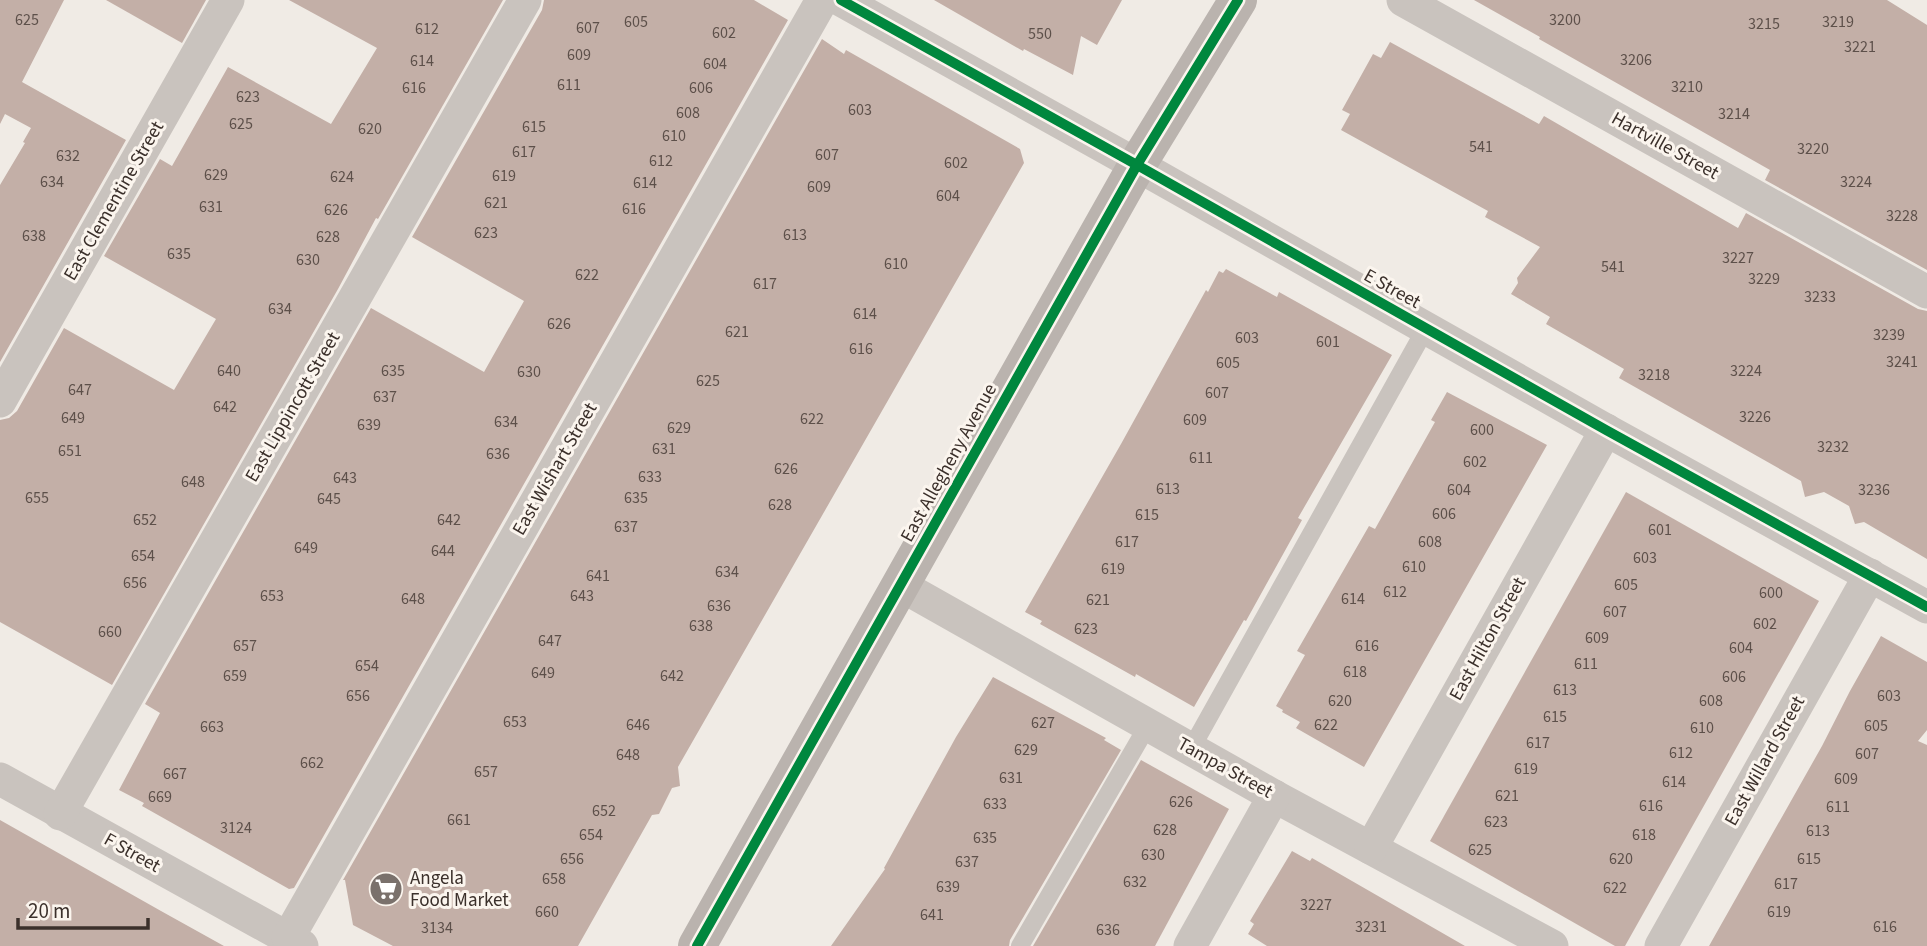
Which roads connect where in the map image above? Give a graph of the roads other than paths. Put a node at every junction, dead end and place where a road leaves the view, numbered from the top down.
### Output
1 (228, 0) edge
2 (525, 0) edge
3 (822, 0) edge
4 (841, 0) edge
5 (1238, 0) edge
6 (1403, 0) edge
7 (1137, 165) junction
8 (1927, 292) edge
9 (1426, 328) junction
10 (0, 401) edge
11 (1606, 430) junction
12 (1870, 575) junction
13 (900, 585) junction
14 (1927, 607) edge
15 (1148, 725) junction
16 (1191, 749) junction
17 (0, 779) edge
18 (1274, 796) junction
19 (61, 814) junction
20 (1371, 848) junction
21 (295, 942) edge
22 (696, 946) edge
23 (1020, 946) edge
24 (1190, 946) edge
25 (1552, 946) edge
26 (1661, 946) edge

1 - 10 street, East Clementine Street
2 - 19 street, East Lippincott Street
3 - 21 street, East Wishart Street
4 - 7 street, E Street
5 - 7 main road, East Allegheny Avenue
6 - 8 street, Hartville Street
7 - 9 street, E Street
7 - 13 main road, East Allegheny Avenue
9 - 11 street, E Street
9 - 16 lane
11 - 12 street, E Street
11 - 20 street, East Hilton Street
12 - 14 street, E Street
12 - 26 street, East Willard Street
13 - 15 street, Tampa Street
13 - 22 main road, East Allegheny Avenue
15 - 16 street, Tampa Street
15 - 23 lane
16 - 18 street, Tampa Street
17 - 19 street, F Street
18 - 20 street, Tampa Street
18 - 24 street
19 - 21 street, F Street
20 - 25 street, Tampa Street

